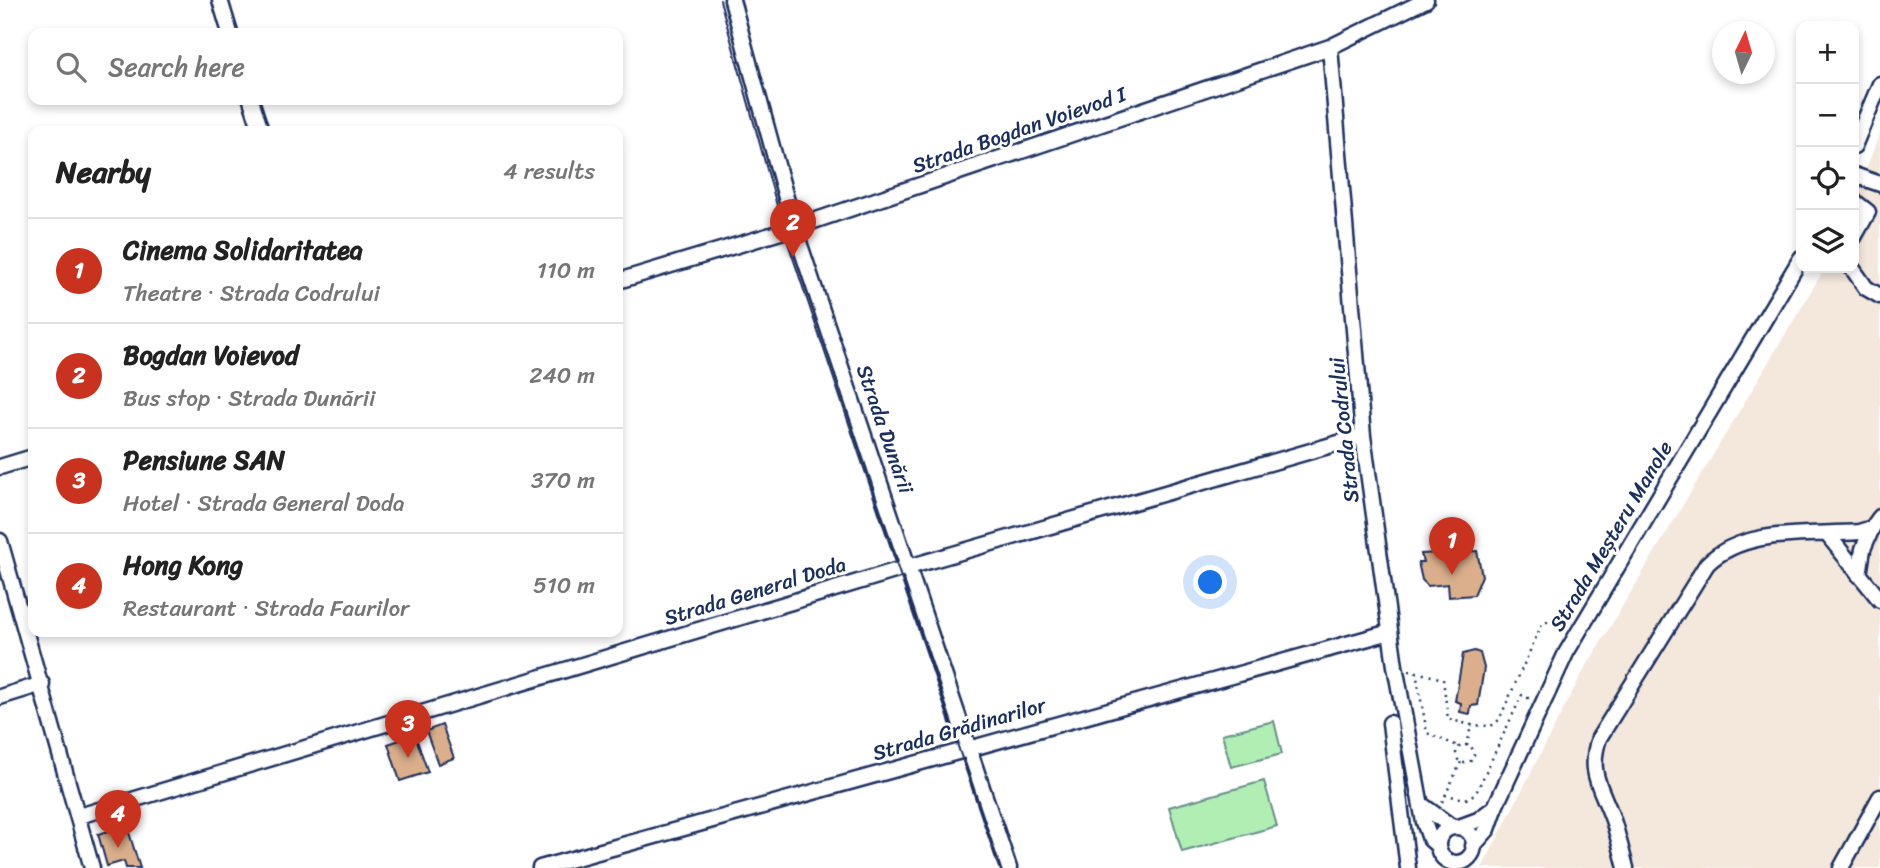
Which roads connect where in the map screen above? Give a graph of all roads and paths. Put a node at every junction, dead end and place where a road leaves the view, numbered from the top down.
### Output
1 (220, 0) edge
2 (732, 0) edge
3 (1426, 0) edge
4 (228, 28) edge
5 (1330, 47) junction
6 (1880, 84) edge
7 (253, 105) edge
8 (259, 126) edge
9 (1859, 134) edge
10 (1859, 177) edge
11 (1880, 184) edge
12 (1859, 205) edge
13 (794, 227) junction
14 (1859, 228) edge
15 (1796, 266) edge
16 (1856, 273) edge
17 (623, 279) edge
18 (1880, 296) edge
19 (1363, 436) junction
20 (28, 459) edge
21 (0, 467) edge
22 (1876, 523) edge
23 (1827, 534) junction
24 (0, 541) edge
25 (910, 566) junction
26 (1859, 575) junction
27 (1880, 600) edge
28 (1580, 628) junction
29 (1390, 632) junction
30 (28, 636) edge
31 (28, 637) edge
32 (1395, 666) junction
33 (1416, 672) junction
34 (42, 684) junction
35 (1513, 691) junction
36 (1522, 695) junction
37 (0, 697) edge
38 (1542, 704) junction
39 (1390, 723) dead end
40 (1471, 725) junction
41 (1467, 746) junction
42 (1460, 747) junction
43 (970, 748) junction
44 (1461, 762) junction
45 (1446, 795) junction
46 (1880, 797) edge
47 (1422, 805) junction
48 (1495, 807) junction
49 (1399, 810) junction
50 (79, 816) junction
51 (1435, 817) junction
52 (1455, 827) junction
53 (1473, 846) junction
54 (1439, 849) junction
55 (1463, 864) edge
56 (92, 868) edge
57 (540, 868) edge
58 (1009, 868) edge
59 (1408, 868) edge
60 (1439, 868) edge
61 (1626, 868) edge
62 (1842, 868) edge

1 - 4 street
2 - 13 street, Strada Dunării
3 - 5 street, Strada Bogdan Voievod I
5 - 13 street, Strada Bogdan Voievod I
5 - 19 street, Strada Codrului
6 - 9 street
7 - 8 street
10 - 11 street
12 - 14 street
13 - 17 street, Strada Bogdan Voievod I
13 - 25 street, Strada Dunării
15 - 28 street, Strada Meșteru Manole
16 - 18 street
19 - 25 street, Strada General Doda
19 - 29 street, Strada Codrului
20 - 21 street
22 - 23 street
22 - 26 street
23 - 26 street
23 - 61 street
24 - 30 street
25 - 43 street, Strada Dunării
25 - 50 street, Strada General Doda
26 - 27 street
28 - 35 path
28 - 38 street, Strada Meșteru Manole
29 - 32 street, Strada Codrului
29 - 43 street, Strada Grădinarilor
31 - 34 street
32 - 33 path
32 - 47 street, Strada Codrului
33 - 40 path
33 - 42 path
34 - 37 street
34 - 50 street
35 - 36 path
35 - 40 path
36 - 38 path
36 - 45 path
38 - 48 street, Strada Meșteru Manole
39 - 49 street
40 - 41 path
41 - 42 path
41 - 44 path
42 - 44 path
43 - 57 street, Strada Grădinarilor
43 - 58 street, Strada Dunării
44 - 45 path
45 - 51 path
46 - 62 street
47 - 49 street
47 - 51 street
47 - 54 street, Strada Codrului
48 - 52 street
48 - 53 street, Strada Meșteru Manole
49 - 59 street
50 - 56 street
51 - 52 street
52 - 53 street
52 - 54 street
53 - 55 street
54 - 55 street
54 - 60 street

